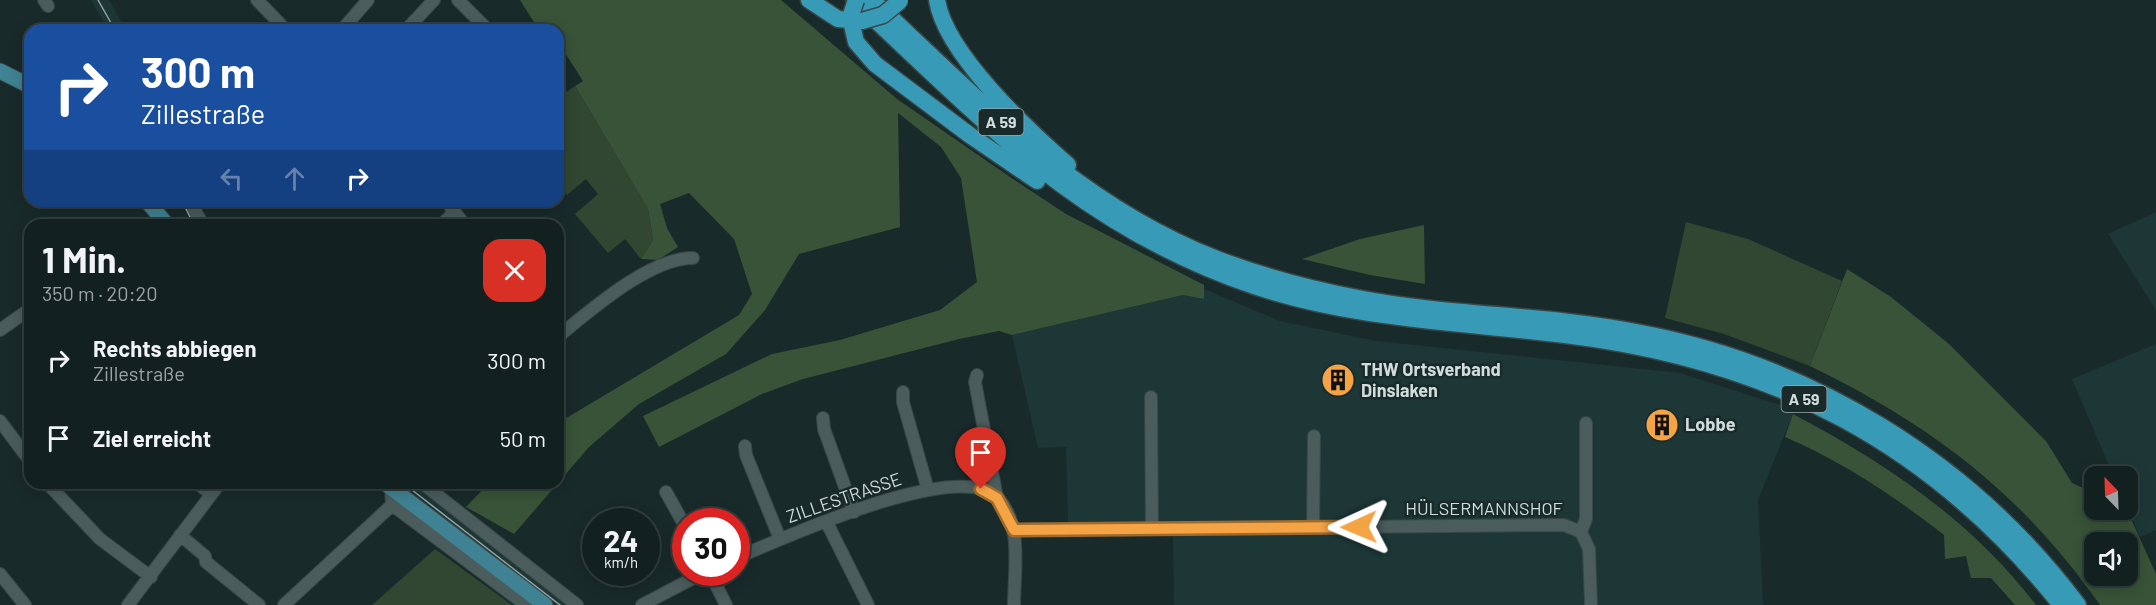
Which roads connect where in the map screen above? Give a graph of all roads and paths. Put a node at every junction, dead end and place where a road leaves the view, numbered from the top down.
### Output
1 (256, 0) edge
2 (368, 0) edge
3 (434, 0) edge
4 (458, 0) edge
5 (809, 0) edge
6 (872, 0) edge
7 (937, 0) edge
8 (901, 1) edge
9 (855, 11) edge
10 (280, 24) edge
11 (347, 24) edge
12 (412, 24) edge
13 (478, 24) edge
14 (0, 71) edge
15 (24, 83) edge
16 (152, 207) edge
17 (451, 207) edge
18 (455, 212) junction
19 (1104, 216) junction
20 (162, 219) edge
21 (447, 219) edge
22 (460, 219) edge
23 (1144, 225) junction
24 (693, 258) dead end
25 (24, 313) edge
26 (1564, 328) junction
27 (0, 330) edge
28 (564, 331) edge
29 (1595, 332) junction
30 (977, 375) dead end
31 (903, 392) dead end
32 (1151, 397) dead end
33 (823, 417) dead end
34 (0, 421) edge
35 (1586, 423) dead end
36 (1314, 436) dead end
37 (745, 446) dead end
38 (24, 453) edge
39 (53, 489) edge
40 (205, 489) edge
41 (215, 489) edge
42 (389, 489) edge
43 (393, 489) edge
44 (430, 489) edge
45 (928, 490) junction
46 (666, 492) dead end
47 (211, 494) junction
48 (997, 498) junction
49 (392, 505) junction
50 (675, 508) edge
51 (854, 512) junction
52 (826, 521) junction
53 (1313, 528) junction
54 (1152, 529) junction
55 (1014, 530) junction
56 (1581, 532) junction
57 (180, 535) junction
58 (780, 539) junction
59 (750, 552) edge
60 (0, 574) edge
61 (151, 577) junction
62 (678, 586) edge
63 (716, 586) edge
64 (25, 605) edge
65 (128, 605) edge
66 (259, 605) edge
67 (284, 605) edge
68 (526, 605) edge
69 (545, 605) edge
70 (577, 605) edge
71 (642, 605) edge
72 (726, 605) edge
73 (868, 605) edge
74 (1014, 605) edge
75 (1591, 605) edge
76 (2061, 605) edge
77 (2078, 605) edge

1 - 10 street
2 - 11 street
3 - 12 street
4 - 13 street
5 - 9 highway
6 - 23 highway, A 59
7 - 23 highway
8 - 9 highway, bridge
9 - 19 highway, A 59
9 - 19 highway
14 - 15 main road
16 - 20 main road
17 - 18 street
18 - 21 street
18 - 22 street
19 - 26 highway, A 59
23 - 26 highway, A 59
24 - 28 street
25 - 27 street
26 - 29 highway, A 59
29 - 76 highway, A 59
29 - 77 highway, A 59
30 - 48 street
31 - 45 street
32 - 54 street
33 - 51 street
34 - 38 street
35 - 56 street, HÜLSERMANNSHOF
36 - 53 street
37 - 58 street
39 - 61 street
40 - 47 street
41 - 47 street
42 - 49 street
43 - 69 main road
44 - 70 street
45 - 48 street, ZILLESTRASSE
45 - 51 street, ZILLESTRASSE
46 - 50 street
47 - 57 street
48 - 55 street
49 - 67 street
49 - 68 street
51 - 52 street, ZILLESTRASSE
52 - 58 street, ZILLESTRASSE
52 - 73 street
53 - 54 street, HÜLSERMANNSHOF
53 - 56 street, HÜLSERMANNSHOF
54 - 55 street, HÜLSERMANNSHOF
55 - 74 street
56 - 75 street, HÜLSERMANNSHOF
57 - 61 street
57 - 66 street
58 - 59 street, ZILLESTRASSE
60 - 64 street
61 - 65 street
62 - 71 street
63 - 72 street

